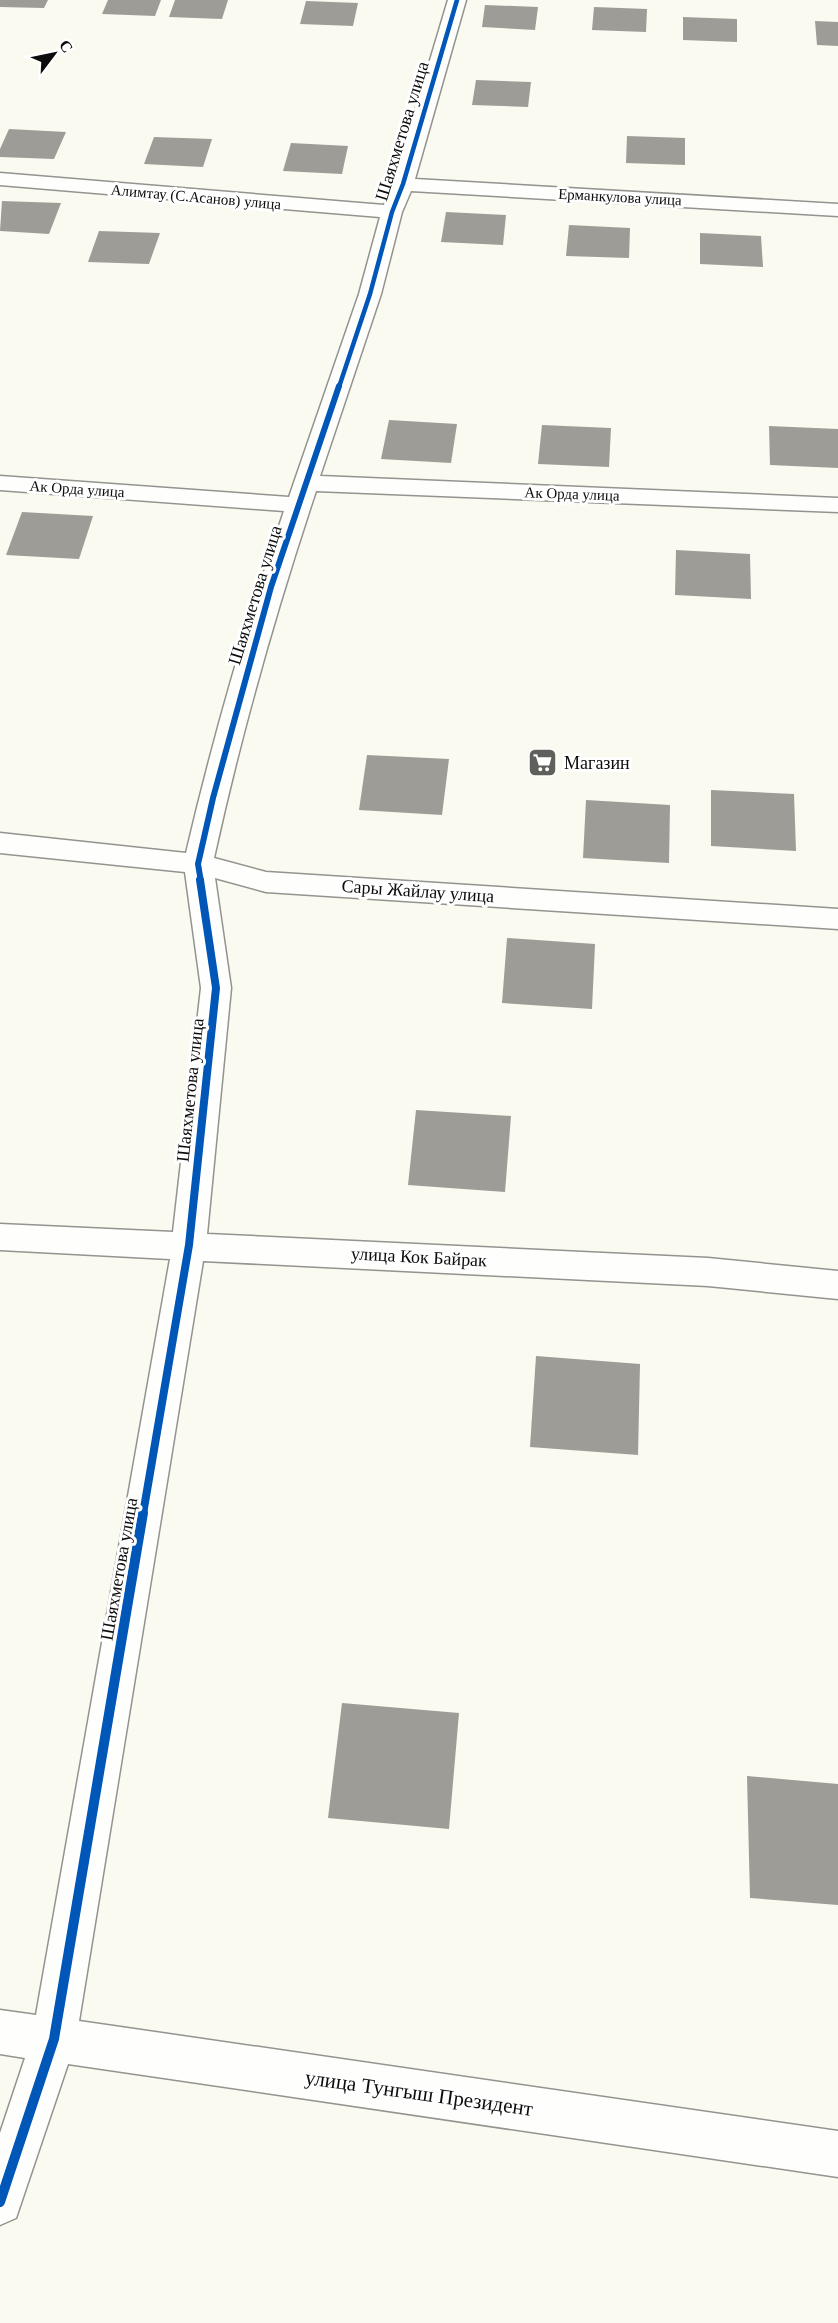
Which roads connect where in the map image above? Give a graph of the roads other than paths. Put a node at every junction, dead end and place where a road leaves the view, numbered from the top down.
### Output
1 (457, 0) edge
2 (0, 179) edge
3 (397, 198) junction
4 (838, 210) edge
5 (0, 483) edge
6 (302, 494) junction
7 (838, 505) edge
8 (0, 843) edge
9 (198, 864) junction
10 (838, 919) edge
11 (0, 1237) edge
12 (189, 1245) junction
13 (838, 1285) edge
14 (0, 2032) edge
15 (54, 2039) junction
16 (838, 2154) edge
17 (0, 2202) edge

1 - 3 street, Шаяхметова улица
2 - 3 street, Алимтау (С.Асанов) улица
3 - 4 street, Ерманкулова улица
3 - 6 street, Шаяхметова улица
5 - 6 street, Ак Орда улица
6 - 7 street, Ак Орда улица
6 - 9 street, Шаяхметова улица
8 - 9 street, Сары Жайлау улица
9 - 10 street, Сары Жайлау улица
9 - 12 street, Шаяхметова улица
11 - 12 street, улица Кок Байрак
12 - 13 street, улица Кок Байрак
12 - 15 street, Шаяхметова улица
14 - 15 street, улица Тунгыш Президент
15 - 16 street, улица Тунгыш Президент
15 - 17 street, Шаяхметова улица

